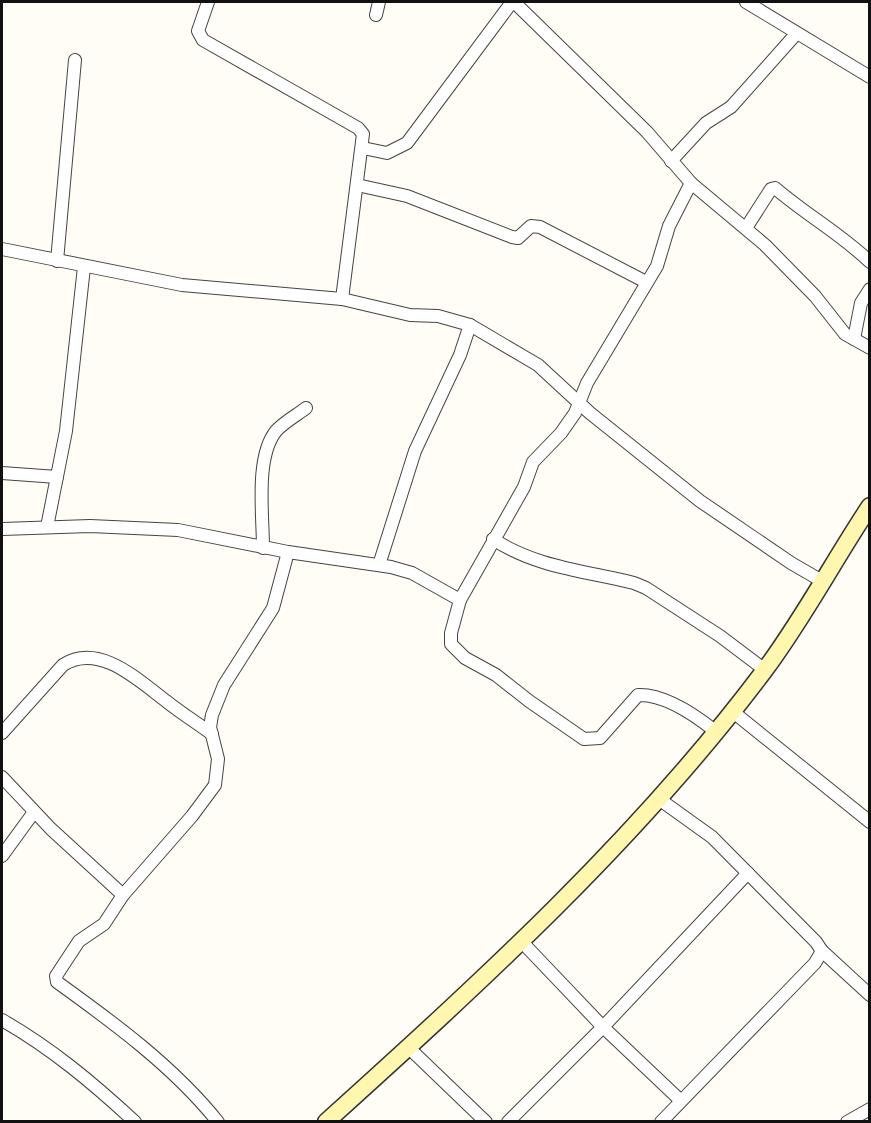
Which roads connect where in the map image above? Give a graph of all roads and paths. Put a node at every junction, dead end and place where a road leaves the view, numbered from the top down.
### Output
1 (208, 2) edge
2 (379, 2) edge
3 (513, 2) edge
4 (746, 2) edge
5 (376, 15) dead end
6 (796, 34) junction
7 (75, 60) dead end
8 (870, 77) edge
9 (363, 148) junction
10 (671, 160) junction
11 (691, 183) junction
12 (357, 185) junction
13 (746, 228) junction
14 (2, 249) edge
15 (57, 261) junction
16 (870, 262) edge
17 (84, 267) junction
18 (646, 282) junction
19 (870, 289) edge
20 (342, 299) junction
21 (470, 325) junction
22 (854, 339) junction
23 (870, 348) edge
24 (579, 402) junction
25 (306, 408) dead end
26 (2, 472) edge
27 (57, 477) junction
28 (870, 506) edge
29 (47, 527) junction
30 (2, 529) edge
31 (493, 539) junction
32 (263, 548) junction
33 (288, 552) junction
34 (380, 565) junction
35 (822, 581) junction
36 (460, 600) junction
37 (765, 670) junction
38 (732, 711) junction
39 (715, 731) junction
40 (2, 733) edge
41 (212, 734) junction
42 (2, 777) edge
43 (659, 799) junction
44 (34, 812) junction
45 (870, 822) edge
46 (2, 856) edge
47 (748, 873) junction
48 (123, 895) junction
49 (522, 942) junction
50 (822, 951) junction
51 (870, 995) edge
52 (2, 1020) edge
53 (603, 1027) junction
54 (408, 1047) junction
55 (680, 1100) junction
56 (870, 1109) edge
57 (135, 1122) edge
58 (218, 1122) edge
59 (326, 1122) edge
60 (486, 1122) edge
61 (508, 1122) edge
62 (661, 1122) edge
63 (848, 1122) edge

1 - 9 street
2 - 5 street
3 - 9 street
3 - 10 street
4 - 6 street
6 - 8 street
6 - 10 street
7 - 15 street
9 - 12 street
10 - 11 street
11 - 13 street
11 - 18 street
12 - 18 street
12 - 20 street
13 - 16 street
13 - 22 street
14 - 15 street
15 - 17 street
17 - 20 street
17 - 27 street
18 - 24 street
19 - 22 street
20 - 21 street
21 - 24 street
21 - 34 street
22 - 23 street
24 - 31 street
24 - 35 street
25 - 32 street
26 - 27 street
27 - 29 street
28 - 35 street
29 - 30 street
29 - 32 street
31 - 36 street
31 - 37 street
32 - 33 street
33 - 34 street
33 - 41 street
34 - 36 street
35 - 37 street
36 - 39 street
37 - 38 street
38 - 39 street
38 - 45 street
39 - 43 street
40 - 41 street
41 - 48 street
42 - 44 street
43 - 47 street
43 - 49 street
44 - 46 street
44 - 48 street
47 - 50 street
47 - 53 street
48 - 58 street
49 - 53 street
49 - 54 street
50 - 51 street
50 - 55 street
52 - 57 street
53 - 55 street
53 - 61 street
54 - 59 street
54 - 60 street
55 - 62 street
56 - 63 street

